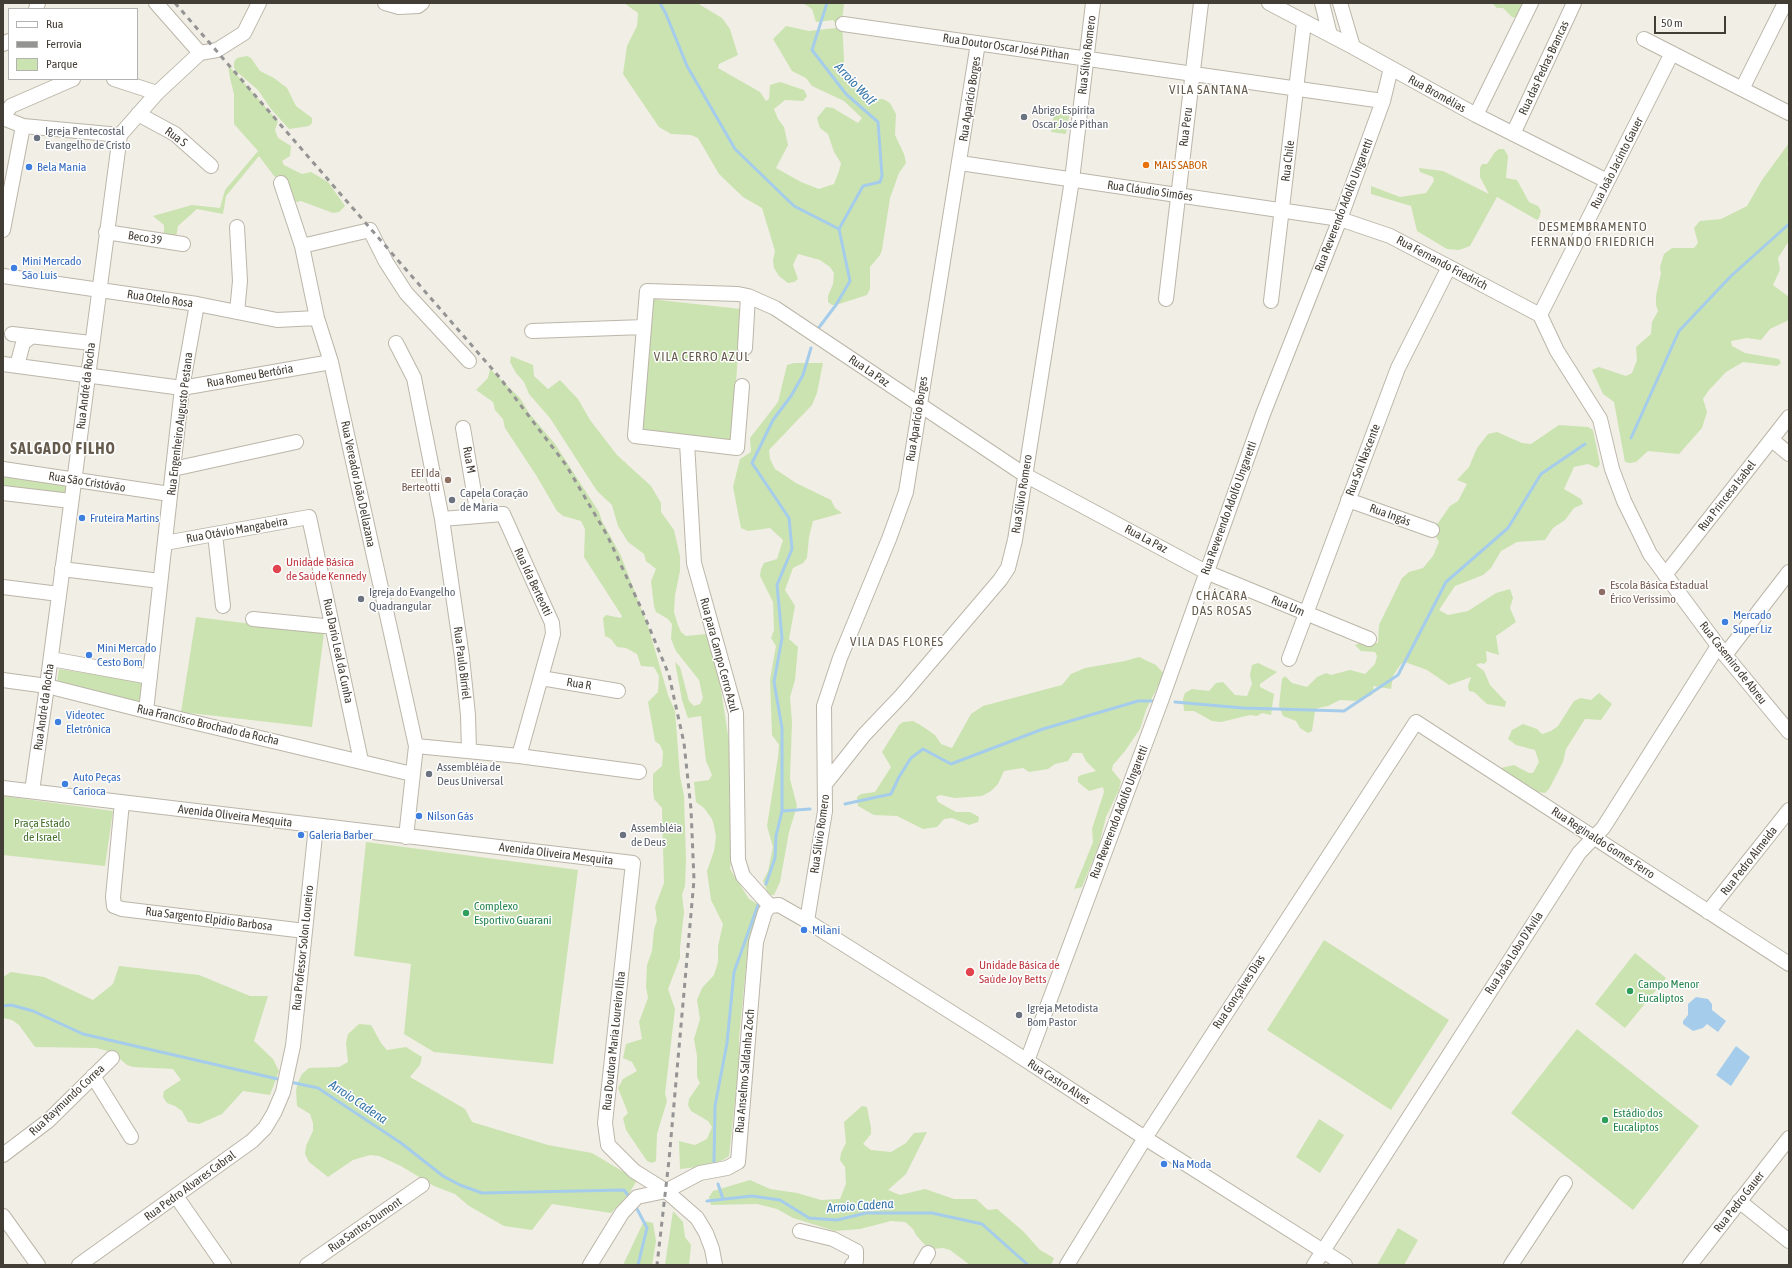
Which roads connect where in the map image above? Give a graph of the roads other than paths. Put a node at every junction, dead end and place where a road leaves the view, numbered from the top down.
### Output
1 (156, 3) edge
2 (259, 3) edge
3 (385, 3) edge
4 (422, 3) edge
5 (1093, 3) edge
6 (1200, 3) edge
7 (1269, 3) edge
8 (1322, 3) edge
9 (1340, 3) edge
10 (1530, 3) edge
11 (1574, 3) edge
12 (1786, 3) edge
13 (1304, 22) junction
14 (843, 24) dead end
15 (1330, 35) junction
16 (1644, 39) dead end
17 (978, 43) junction
18 (1354, 47) junction
19 (200, 53) junction
20 (1672, 53) junction
21 (1087, 58) junction
22 (1391, 68) junction
23 (1192, 73) junction
24 (71, 80) edge
25 (117, 80) edge
26 (1296, 89) junction
27 (1742, 89) junction
28 (156, 93) junction
29 (1383, 101) junction
30 (1789, 113) edge
31 (138, 114) junction
32 (1476, 115) junction
33 (3, 117) edge
34 (23, 126) junction
35 (1513, 134) junction
36 (120, 135) junction
37 (960, 163) junction
38 (211, 166) dead end
39 (1072, 180) junction
40 (1607, 181) junction
41 (281, 183) dead end
42 (1178, 195) junction
43 (1282, 210) junction
44 (1340, 219) junction
45 (237, 227) dead end
46 (3, 230) edge
47 (106, 232) junction
48 (184, 244) dead end
49 (302, 246) junction
50 (1449, 267) junction
51 (3, 276) edge
52 (98, 290) junction
53 (748, 296) junction
54 (1166, 299) dead end
55 (1271, 301) dead end
56 (197, 304) junction
57 (237, 312) junction
58 (1540, 315) junction
59 (317, 318) junction
60 (644, 327) junction
61 (532, 331) dead end
62 (12, 334) dead end
63 (32, 336) junction
64 (91, 343) junction
65 (396, 343) dead end
66 (745, 348) dead end
67 (469, 361) dead end
68 (331, 362) junction
69 (10, 365) edge
70 (87, 375) junction
71 (742, 386) dead end
72 (182, 388) junction
73 (920, 404) junction
74 (1789, 417) edge
75 (463, 428) dead end
76 (1772, 440) junction
77 (296, 442) dead end
78 (687, 443) junction
79 (1789, 454) edge
80 (3, 469) edge
81 (173, 469) junction
82 (1025, 475) junction
83 (74, 479) junction
84 (3, 493) edge
85 (170, 494) junction
86 (1348, 500) junction
87 (71, 501) junction
88 (478, 516) junction
89 (309, 517) joint
90 (442, 519) junction
91 (1432, 530) dead end
92 (215, 534) junction
93 (165, 542) junction
94 (62, 569) junction
95 (1206, 572) junction
96 (1789, 572) edge
97 (1665, 575) junction
98 (160, 582) junction
99 (3, 587) edge
100 (59, 594) junction
101 (223, 606) dead end
102 (1307, 614) junction
103 (253, 619) dead end
104 (332, 625) junction
105 (1369, 639) dead end
106 (1721, 650) junction
107 (51, 659) junction
108 (1289, 659) dead end
109 (150, 677) junction
110 (541, 678) junction
111 (3, 680) edge
112 (47, 686) junction
113 (618, 690) dead end
114 (146, 711) junction
115 (1416, 722) joint
116 (1789, 732) edge
117 (416, 746) junction
118 (469, 751) junction
119 (519, 756) junction
120 (361, 761) junction
121 (638, 772) dead end
122 (412, 774) junction
123 (826, 783) junction
124 (3, 788) edge
125 (32, 791) junction
126 (122, 802) junction
127 (1789, 810) edge
128 (316, 826) junction
129 (406, 837) junction
130 (1594, 837) junction
131 (633, 863) joint
132 (770, 906) junction
133 (1708, 912) junction
134 (807, 921) junction
135 (305, 931) junction
136 (1789, 964) edge
137 (112, 1058) dead end
138 (1027, 1061) junction
139 (93, 1076) junction
140 (283, 1092) joint
141 (131, 1137) dead end
142 (1145, 1138) junction
143 (1789, 1138) edge
144 (3, 1155) edge
145 (1566, 1183) dead end
146 (422, 1184) dead end
147 (666, 1191) junction
148 (176, 1196) junction
149 (1740, 1202) junction
150 (3, 1216) edge
151 (800, 1231) dead end
152 (1789, 1241) edge
153 (1323, 1251) junction
154 (38, 1265) edge
155 (79, 1265) edge
156 (224, 1265) edge
157 (307, 1265) edge
158 (590, 1265) edge
159 (715, 1265) edge
160 (852, 1265) edge
161 (1067, 1265) edge
162 (1314, 1265) edge
163 (1345, 1265) edge
164 (1511, 1265) edge
165 (1690, 1265) edge

1 - 19 street
2 - 19 street
3 - 4 street
5 - 21 street, Rua Sílvio Romero
6 - 23 street, Rua Peru
7 - 13 street, Rua Bromélias
8 - 15 street
9 - 18 street
10 - 32 street
11 - 35 street, Rua das Pedras Brancas
12 - 27 street
13 - 15 street, Rua Bromélias
13 - 26 street, Rua Chile
14 - 17 street, Rua Doutor Oscar José Pithan
15 - 18 street, Rua Bromélias
16 - 20 street
17 - 21 street, Rua Doutor Oscar José Pithan
17 - 37 street, Rua Aparício Borges
18 - 22 street, Rua Bromélias
19 - 28 street
20 - 27 street
20 - 40 street, Rua João Jacinto Gauer
21 - 23 street, Rua Doutor Oscar José Pithan
21 - 39 street, Rua Sílvio Romero
22 - 29 street, Rua Reverendo Adolfo Ungaretti
22 - 32 street, Rua Bromélias
23 - 26 street, Rua Doutor Oscar José Pithan
23 - 42 street, Rua Peru
24 - 33 street
25 - 28 street
26 - 29 street, Rua Doutor Oscar José Pithan
26 - 43 street, Rua Chile
27 - 30 street
28 - 31 street
29 - 44 street, Rua Reverendo Adolfo Ungaretti
31 - 36 street
31 - 38 street, Rua S
32 - 35 street, Rua Bromélias
33 - 34 street
34 - 36 street
34 - 46 street
35 - 40 street, Rua Bromélias
36 - 47 street, Rua André da Rocha
37 - 39 street, Rua Cláudio Simões
37 - 73 street, Rua Aparício Borges
39 - 42 street, Rua Cláudio Simões
39 - 82 street, Rua Sílvio Romero
40 - 58 street, Rua João Jacinto Gauer
41 - 49 street, Rua Vereador João Dellazana
42 - 43 street, Rua Cláudio Simões
42 - 54 street, Rua Peru
43 - 44 street, Rua Cláudio Simões
43 - 55 street, Rua Chile
44 - 50 street, Rua Fernando Friedrich
44 - 95 street, Rua Reverendo Adolfo Ungaretti
45 - 57 street
47 - 48 street, Beco 39
47 - 52 street, Rua André da Rocha
49 - 59 street, Rua Vereador João Dellazana
49 - 67 street
50 - 58 street, Rua Fernando Friedrich
50 - 86 street, Rua Sol Nascente
51 - 52 street, Rua Otelo Rosa
52 - 56 street, Rua Otelo Rosa
52 - 64 street, Rua André da Rocha
53 - 60 street, Rua La Paz
53 - 66 street
53 - 73 street, Rua La Paz
56 - 57 street, Rua Otelo Rosa
56 - 72 street, Rua Engenheiro Augusto Pestana
57 - 59 street, Rua Otelo Rosa
58 - 97 street, Rua Casemiro de Abreu
59 - 68 street, Rua Vereador João Dellazana
60 - 61 street
60 - 78 street
62 - 63 street
63 - 64 street
63 - 69 street
64 - 70 street, Rua André da Rocha
65 - 90 street, Rua Paulo Birriel
68 - 72 street, Rua Romeu Bertória
68 - 117 street, Rua Vereador João Dellazana
69 - 70 street, Rua Romeu Bertória
70 - 72 street, Rua Romeu Bertória
70 - 83 street, Rua André da Rocha
71 - 78 street
72 - 81 street, Rua Engenheiro Augusto Pestana
73 - 82 street, Rua La Paz
73 - 123 street, Rua Aparício Borges
74 - 76 street, Rua Princesa Isabel
75 - 88 street, Rua M
76 - 79 street
76 - 97 street, Rua Princesa Isabel
77 - 81 street
78 - 132 street, Rua para Campo Cerro Azul
80 - 83 street, Rua São Cristóvão
81 - 85 street, Rua Engenheiro Augusto Pestana
82 - 95 street, Rua La Paz
82 - 123 street, Rua Sílvio Romero
83 - 85 street, Rua São Cristóvão
83 - 87 street, Rua André da Rocha
84 - 87 street
85 - 93 street, Rua Engenheiro Augusto Pestana
86 - 91 street, Rua Ingás
86 - 102 street, Rua Sol Nascente
87 - 94 street, Rua André da Rocha
88 - 90 street, Rua Ida Berteotti
88 - 110 street, Rua Ida Berteotti
89 - 92 street, Rua Otávio Mangabeira
89 - 104 street, Rua Dario Leal da Cunha
90 - 118 street, Rua Paulo Birriel
92 - 93 street, Rua Otávio Mangabeira
92 - 101 street
93 - 98 street, Rua Engenheiro Augusto Pestana
94 - 98 street
94 - 100 street, Rua André da Rocha
95 - 102 street, Rua Um
95 - 138 street, Rua Reverendo Adolfo Ungaretti
96 - 106 street, Rua João Lobo D'Avila
97 - 106 street, Rua Casemiro de Abreu
98 - 109 street, Rua Engenheiro Augusto Pestana
99 - 100 street
100 - 107 street, Rua André da Rocha
102 - 105 street, Rua Um
102 - 108 street, Rua Sol Nascente
103 - 104 street
104 - 120 street, Rua Dario Leal da Cunha
106 - 116 street, Rua Casemiro de Abreu
106 - 130 street, Rua João Lobo D'Avila
107 - 109 street
107 - 112 street, Rua André da Rocha
109 - 114 street, Rua Engenheiro Augusto Pestana
110 - 113 street, Rua R
110 - 119 street, Rua Ida Berteotti
111 - 112 street, Rua Francisco Brochado da Rocha
112 - 114 street, Rua Francisco Brochado da Rocha
112 - 125 street, Rua André da Rocha
114 - 120 street, Rua Francisco Brochado da Rocha
115 - 130 street, Rua Reginaldo Gomes Ferro
115 - 142 street, Rua Gonçalves Dias
117 - 118 street
117 - 122 street, Rua Vereador João Dellazana
118 - 119 street
119 - 121 street
120 - 122 street, Rua Francisco Brochado da Rocha
122 - 129 street, Rua Vereador João Dellazana
123 - 134 street, Rua Sílvio Romero
124 - 125 street, Avenida Oliveira Mesquita
125 - 126 street, Avenida Oliveira Mesquita
126 - 128 street, Avenida Oliveira Mesquita
126 - 135 street, Rua Sargento Elpídio Barbosa
127 - 133 street, Rua Pedro Almeida
128 - 129 street, Avenida Oliveira Mesquita
128 - 135 street, Rua Professor Solon Loureiro
129 - 131 street, Avenida Oliveira Mesquita
130 - 133 street, Rua Reginaldo Gomes Ferro
130 - 153 street, Rua João Lobo D'Avila
131 - 147 street, Rua Doutora Maria Loureiro Ilha
132 - 134 street, Rua Castro Alves
132 - 147 street, Rua Anselmo Saldanha Zoch
133 - 136 street, Rua Reginaldo Gomes Ferro
134 - 138 street, Rua Castro Alves
135 - 140 street, Rua Professor Solon Loureiro
137 - 139 street, Rua Raymundo Correa
138 - 142 street, Rua Castro Alves
139 - 141 street
139 - 144 street, Rua Raymundo Correa
140 - 148 street, Rua Pedro Alvares Cabral
142 - 153 street, Rua Castro Alves
142 - 161 street, Rua Gonçalves Dias
143 - 149 street, Rua Pedro Gauer
145 - 164 street
146 - 157 street, Rua Santos Dumont
147 - 158 street
147 - 159 street, Rua Doutora Maria Loureiro Ilha
148 - 155 street, Rua Pedro Alvares Cabral
148 - 156 street
149 - 152 street
149 - 165 street, Rua Pedro Gauer
150 - 154 street
151 - 160 street
153 - 162 street, Rua João Lobo D'Avila
153 - 163 street, Rua Castro Alves

